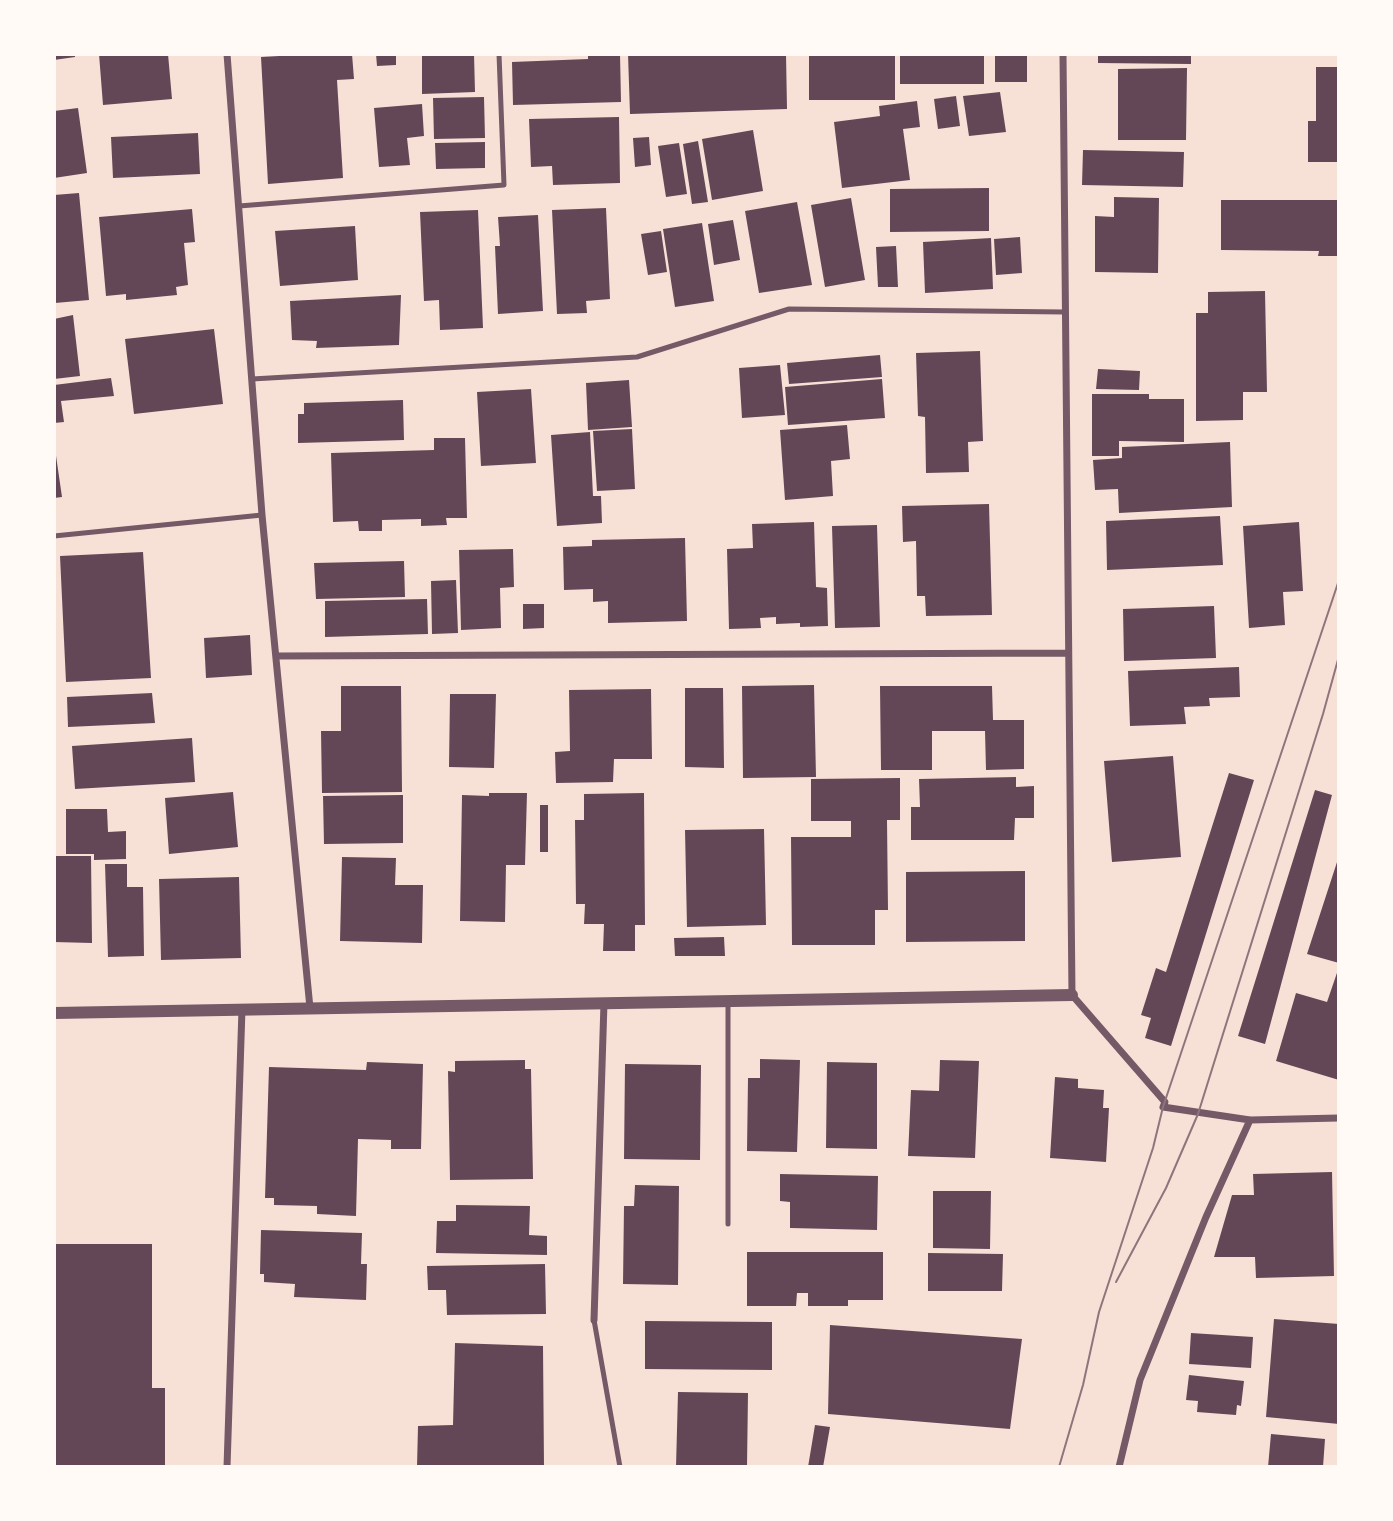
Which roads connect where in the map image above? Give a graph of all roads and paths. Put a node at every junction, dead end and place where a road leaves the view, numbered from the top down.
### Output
1 (227, 54) edge
2 (499, 54) edge
3 (1063, 54) edge
4 (239, 206) junction
5 (1065, 312) junction
6 (252, 379) junction
7 (262, 514) junction
8 (54, 536) edge
9 (1068, 653) junction
10 (278, 656) junction
11 (1072, 995) junction
12 (728, 1001) junction
13 (604, 1003) junction
14 (310, 1008) junction
15 (242, 1009) junction
16 (54, 1013) edge
17 (1339, 1118) edge
18 (1250, 1120) junction
19 (728, 1224) dead end
20 (594, 1320) joint
21 (227, 1467) edge
22 (620, 1467) edge
23 (1119, 1467) edge

1 - 4 street
2 - 4 lane
3 - 5 street
4 - 6 street
5 - 6 lane
5 - 9 street
6 - 7 street
7 - 8 lane
7 - 10 street
9 - 10 street
9 - 11 street
10 - 14 street
11 - 12 street
11 - 18 street
12 - 13 street
12 - 19 lane
13 - 14 street
13 - 20 street
14 - 15 street
15 - 16 street
15 - 21 street
17 - 18 street
18 - 23 street
20 - 22 lane

